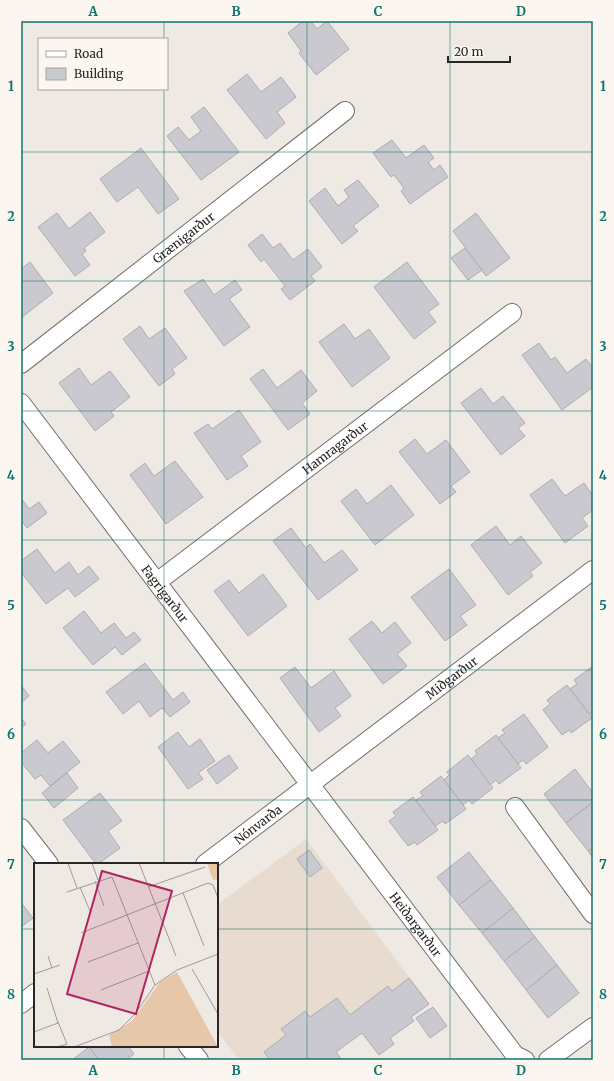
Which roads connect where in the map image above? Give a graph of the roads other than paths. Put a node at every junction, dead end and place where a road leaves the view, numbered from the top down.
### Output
1 (345, 111) dead end
2 (512, 313) dead end
3 (21, 364) edge
4 (21, 403) edge
5 (593, 570) edge
6 (156, 582) junction
7 (310, 785) junction
8 (515, 807) dead end
9 (21, 828) edge
10 (47, 863) edge
11 (206, 863) edge
12 (593, 914) edge
13 (34, 994) edge
14 (21, 1004) edge
15 (593, 1027) edge
16 (189, 1047) edge
17 (199, 1060) edge
18 (525, 1060) edge
19 (548, 1060) edge

1 - 3 street, Grænigarður
2 - 6 street, Hamragarður
4 - 6 street, Fagrigarður
5 - 7 street, Miðgarður
6 - 7 street, Fagrigarður
7 - 11 street, Nónvarða
7 - 18 street, Heiðargarður
8 - 12 street
9 - 10 street
13 - 14 street
15 - 19 street
16 - 17 street

